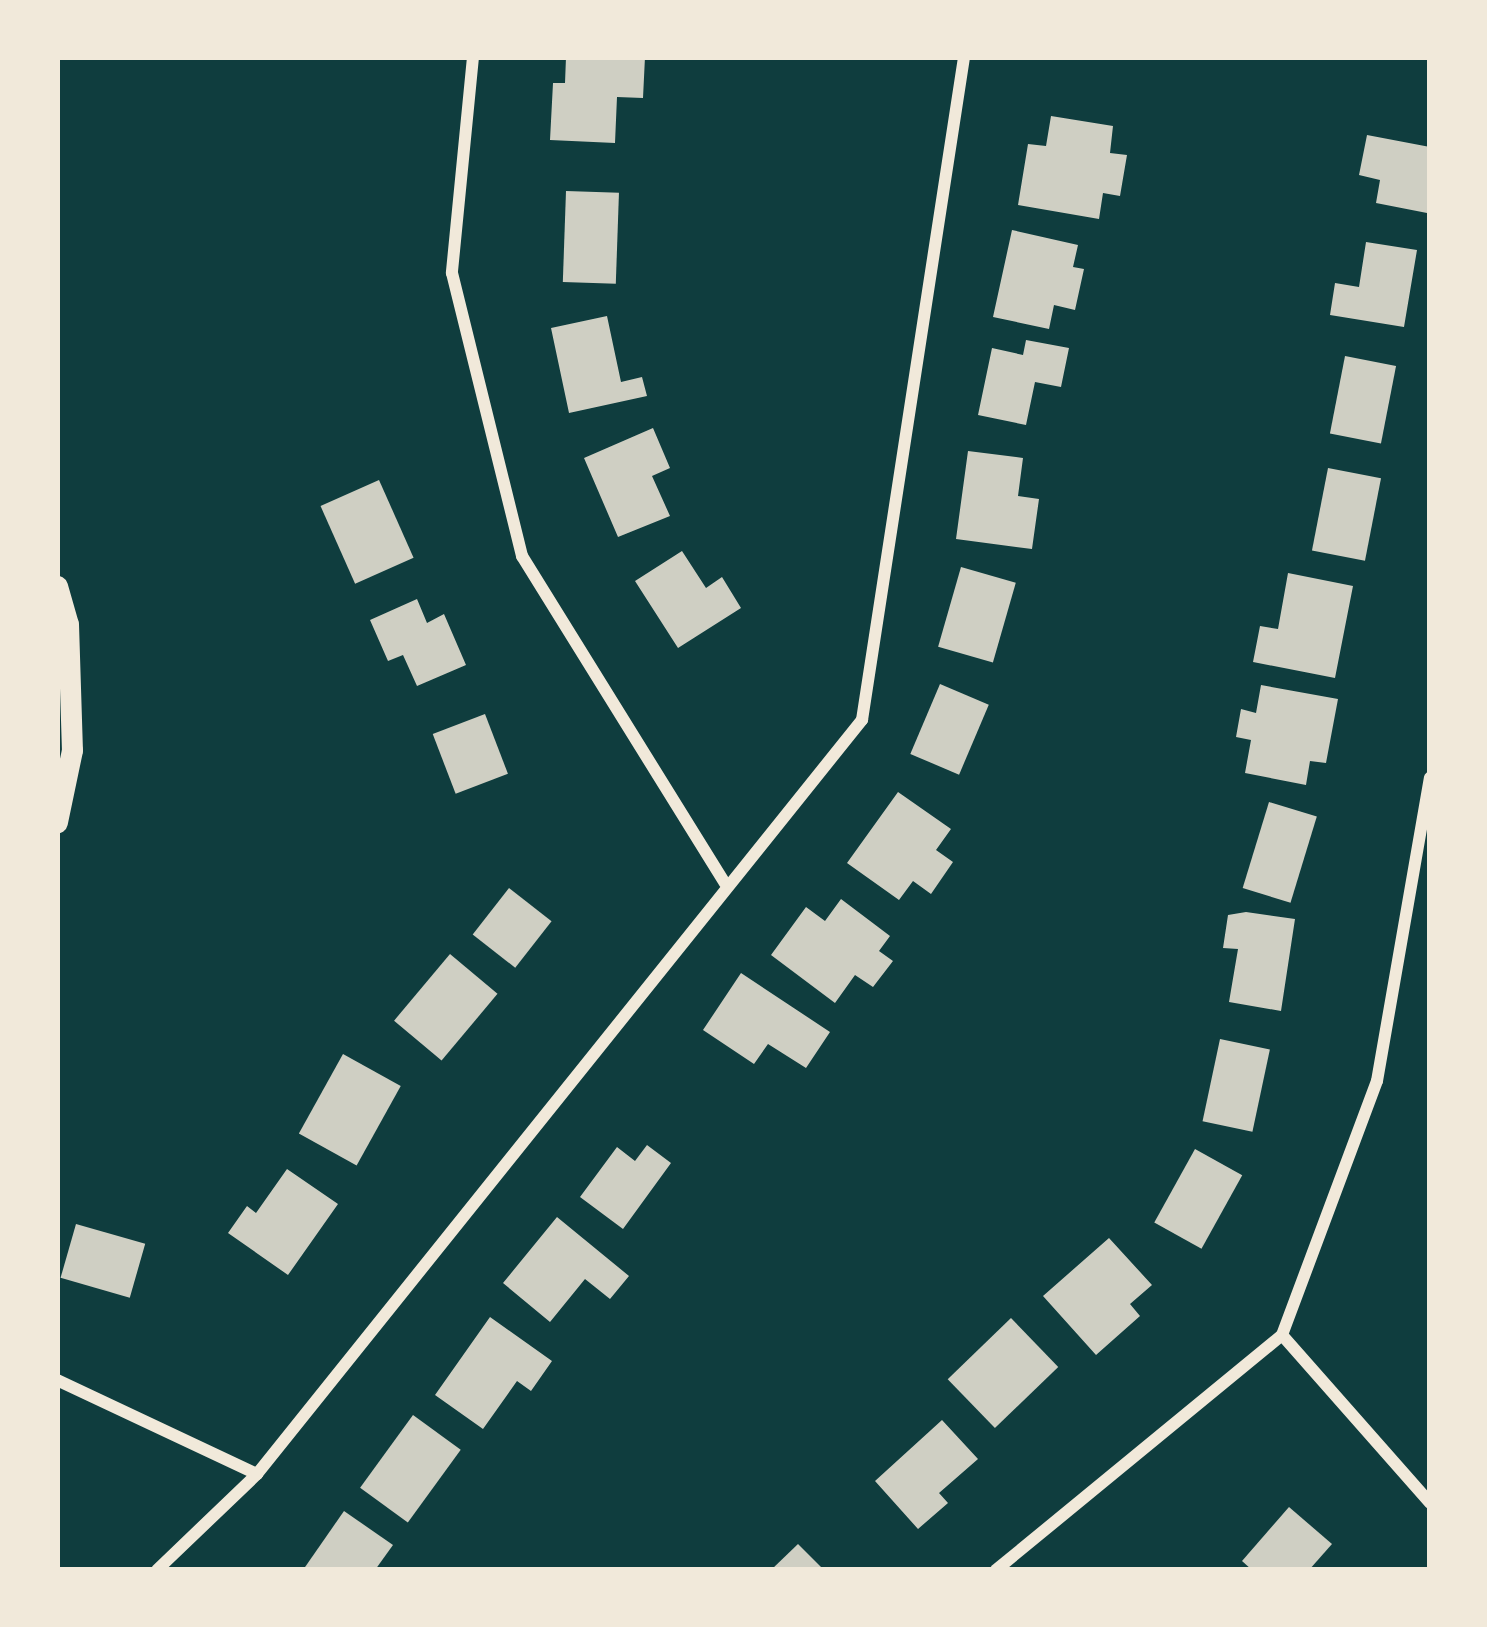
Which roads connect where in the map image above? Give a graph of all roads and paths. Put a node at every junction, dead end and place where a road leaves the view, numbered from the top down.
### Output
1 (473, 57) edge
2 (964, 57) edge
3 (57, 586) edge
4 (1430, 778) edge
5 (57, 822) edge
6 (724, 883) junction
7 (1282, 1334) junction
8 (57, 1380) edge
9 (257, 1474) junction
10 (1430, 1503) edge
11 (157, 1570) edge
12 (996, 1570) edge

1 - 6 street
2 - 6 street
3 - 5 street
4 - 7 street
6 - 9 street
7 - 10 street
7 - 12 street
8 - 9 street
9 - 11 street

